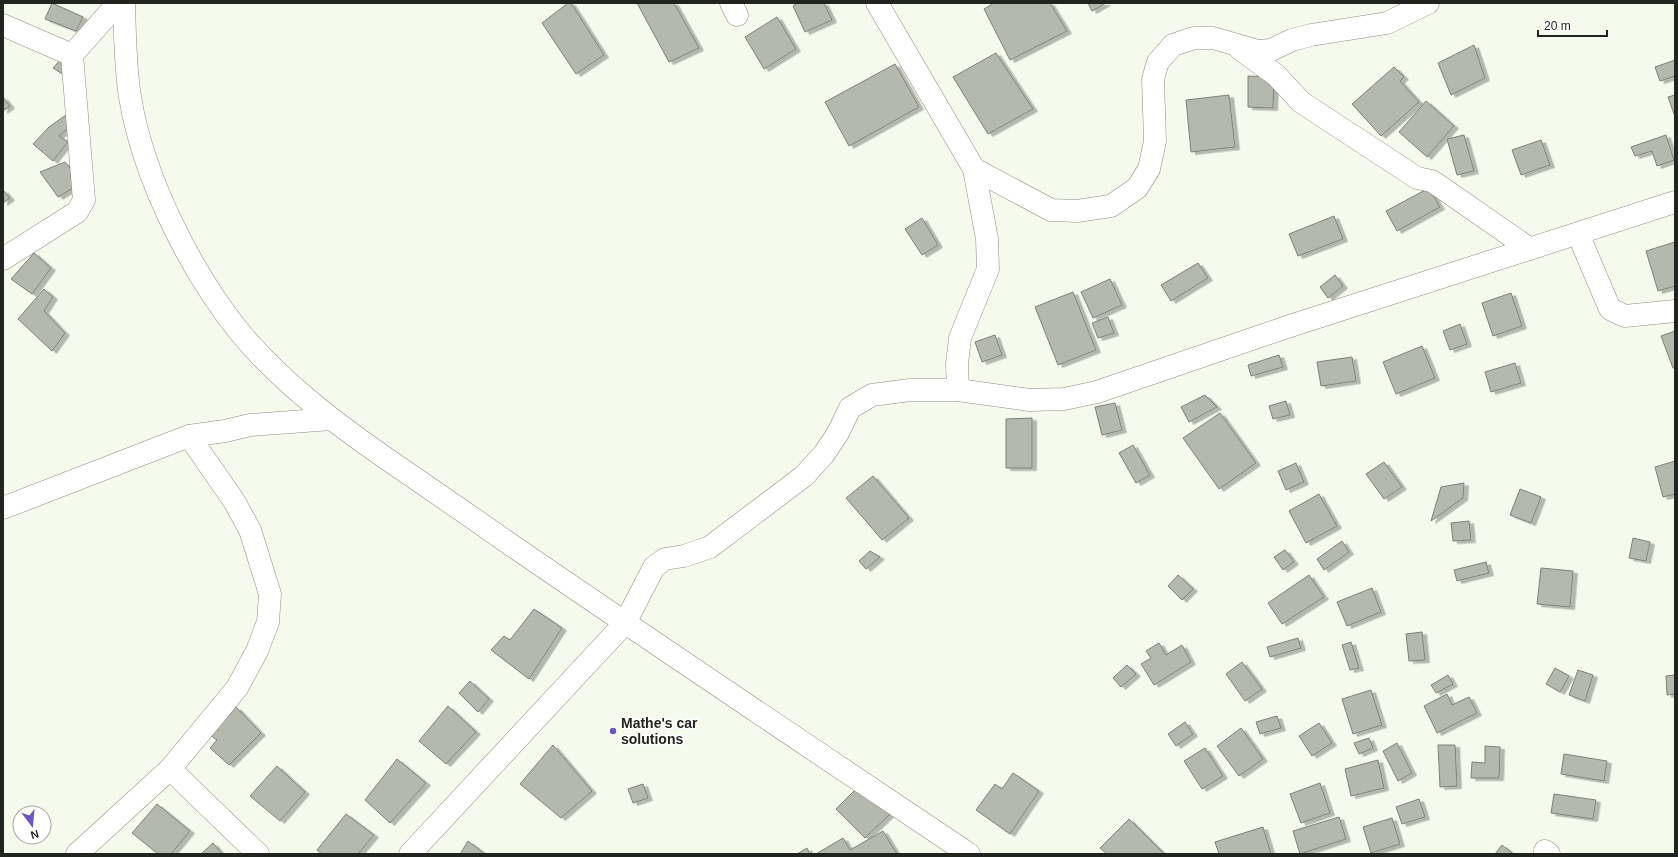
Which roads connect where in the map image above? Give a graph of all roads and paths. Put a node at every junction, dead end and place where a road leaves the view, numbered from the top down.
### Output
1 (118, 3) edge
2 (124, 3) edge
3 (877, 3) edge
4 (1428, 3) edge
5 (3, 25) edge
6 (1232, 44) junction
7 (72, 55) junction
8 (974, 169) junction
9 (1675, 202) edge
10 (1578, 234) junction
11 (1530, 249) junction
12 (3, 260) edge
13 (1675, 311) edge
14 (958, 390) junction
15 (332, 419) junction
16 (189, 436) junction
17 (3, 508) edge
18 (625, 623) junction
19 (170, 768) junction
20 (927, 826) junction
21 (76, 854) edge
22 (258, 854) edge
23 (410, 854) edge
24 (938, 854) edge
25 (969, 854) edge

1 - 7 street
2 - 15 street
3 - 8 street
4 - 6 street
5 - 7 street
6 - 8 street
6 - 11 street
7 - 12 street
8 - 14 street
9 - 10 street
10 - 11 street
10 - 13 street
11 - 14 street
14 - 18 street
15 - 16 street
15 - 18 street
16 - 17 street
16 - 19 street
18 - 20 street
18 - 23 street
19 - 21 street
19 - 22 street
20 - 24 street
20 - 25 street

